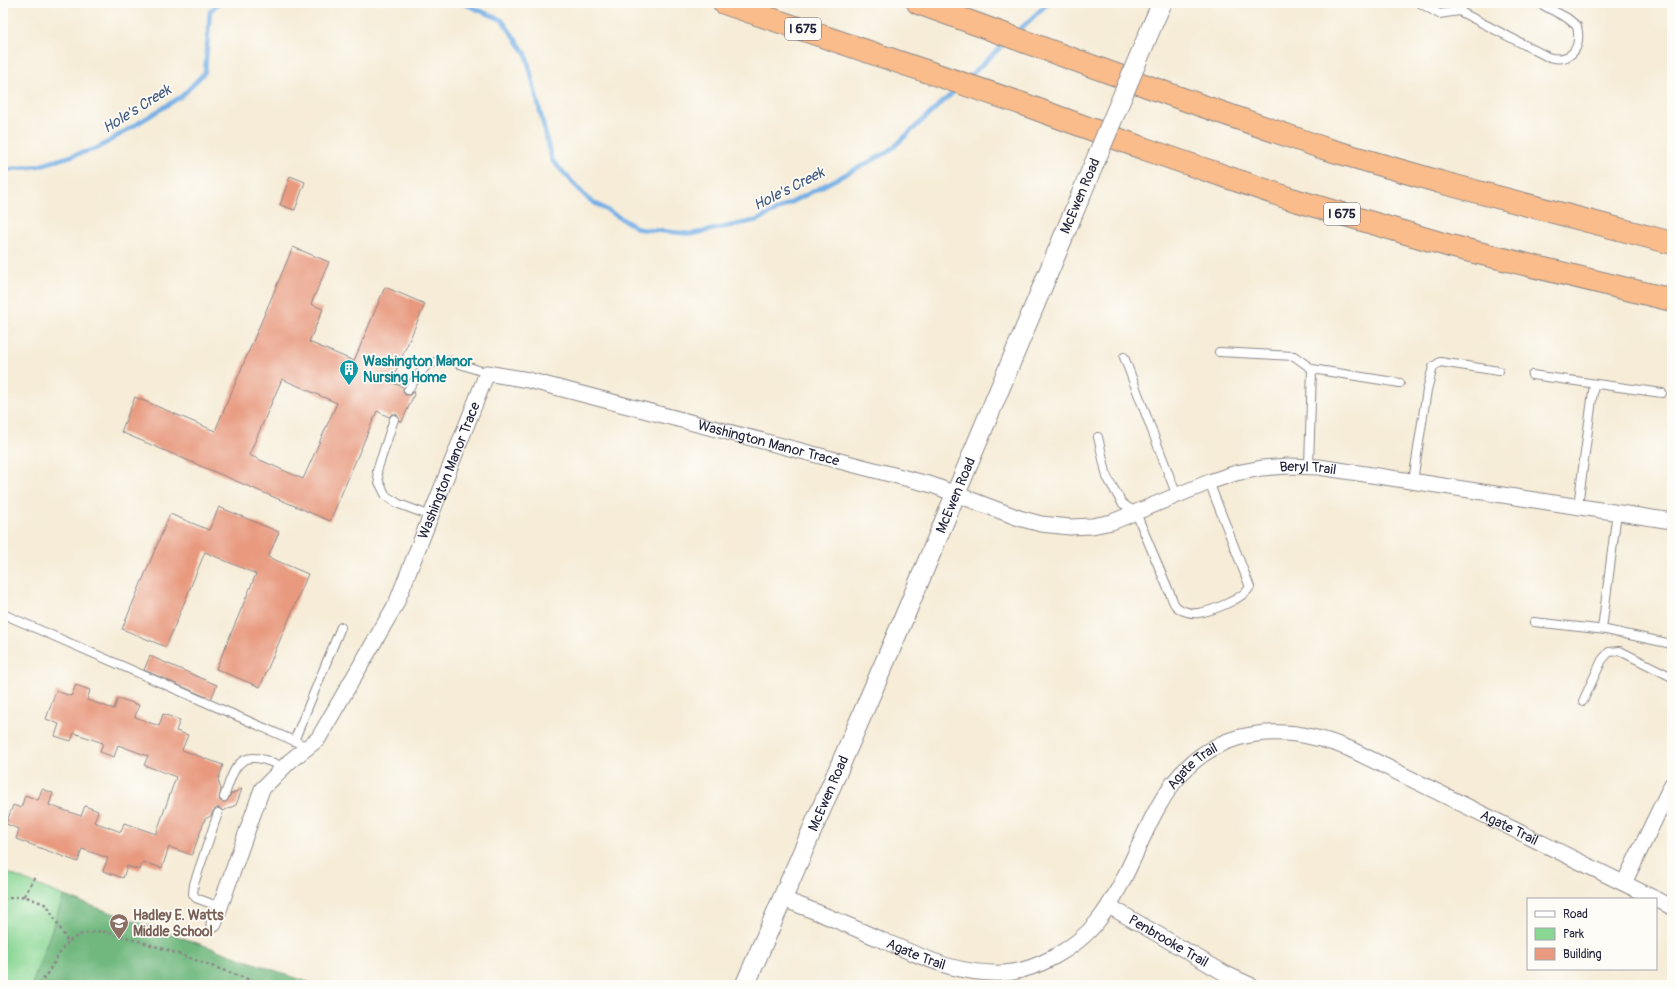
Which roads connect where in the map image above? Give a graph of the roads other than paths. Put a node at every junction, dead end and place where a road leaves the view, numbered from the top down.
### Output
1 (724, 3) edge
2 (1162, 3) edge
3 (1420, 3) edge
4 (1464, 3) edge
5 (1539, 3) edge
6 (925, 5) edge
7 (1459, 11) junction
8 (1672, 243) edge
9 (1672, 300) edge
10 (1219, 352) dead end
11 (1124, 357) dead end
12 (1312, 369) junction
13 (1499, 370) dead end
14 (487, 372) junction
15 (1532, 376) dead end
16 (1400, 383) dead end
17 (1594, 384) junction
18 (408, 390) dead end
19 (1662, 393) dead end
20 (394, 419) dead end
21 (1098, 437) dead end
22 (1309, 466) junction
23 (1413, 481) junction
24 (1209, 482) junction
25 (956, 494) junction
26 (1177, 496) junction
27 (1578, 506) junction
28 (1617, 512) junction
29 (1136, 513) junction
30 (431, 516) junction
31 (1672, 521) edge
32 (3, 614) edge
33 (1534, 622) dead end
34 (341, 627) dead end
35 (1602, 629) junction
36 (1672, 644) edge
37 (1672, 677) edge
38 (1583, 702) dead end
39 (301, 744) junction
40 (285, 767) junction
41 (1672, 784) edge
42 (224, 797) dead end
43 (218, 813) dead end
44 (1624, 883) junction
45 (1655, 898) edge
46 (783, 899) junction
47 (1657, 899) edge
48 (1109, 906) junction
49 (1672, 906) edge
50 (220, 907) junction
51 (214, 924) dead end
52 (745, 985) edge
53 (1250, 985) edge

1 - 9 highway, I 675
2 - 25 street, McEwen Road, bridge
3 - 7 lane
4 - 7 lane
5 - 7 lane
6 - 8 highway
10 - 12 lane
11 - 26 lane
12 - 16 lane
12 - 22 lane
13 - 23 lane
14 - 18 lane
14 - 25 street, Washington Manor Trace
14 - 30 street, Washington Manor Trace
15 - 17 lane
17 - 19 lane
17 - 27 lane
20 - 30 lane
21 - 29 lane
22 - 23 street, Beryl Trail
22 - 24 street, Beryl Trail
23 - 27 street, Beryl Trail
24 - 26 street, Beryl Trail
24 - 29 lane
25 - 29 street, Beryl Trail
25 - 46 street, McEwen Road
26 - 29 street, Beryl Trail
27 - 28 street, Beryl Trail
28 - 31 street, Beryl Trail
28 - 35 lane
30 - 39 street, Washington Manor Trace
32 - 39 lane
33 - 35 lane
34 - 39 lane
35 - 36 lane
37 - 38 lane
39 - 40 street, Washington Manor Trace
40 - 42 lane
40 - 50 street, Washington Manor Trace
41 - 44 street
43 - 50 lane
44 - 45 street, Agate Trail
44 - 48 street, Agate Trail
46 - 48 street, Agate Trail
46 - 52 street, McEwen Road
47 - 49 street, Agate Trail
48 - 53 street, Penbrooke Trail
50 - 51 street, Washington Manor Trace

